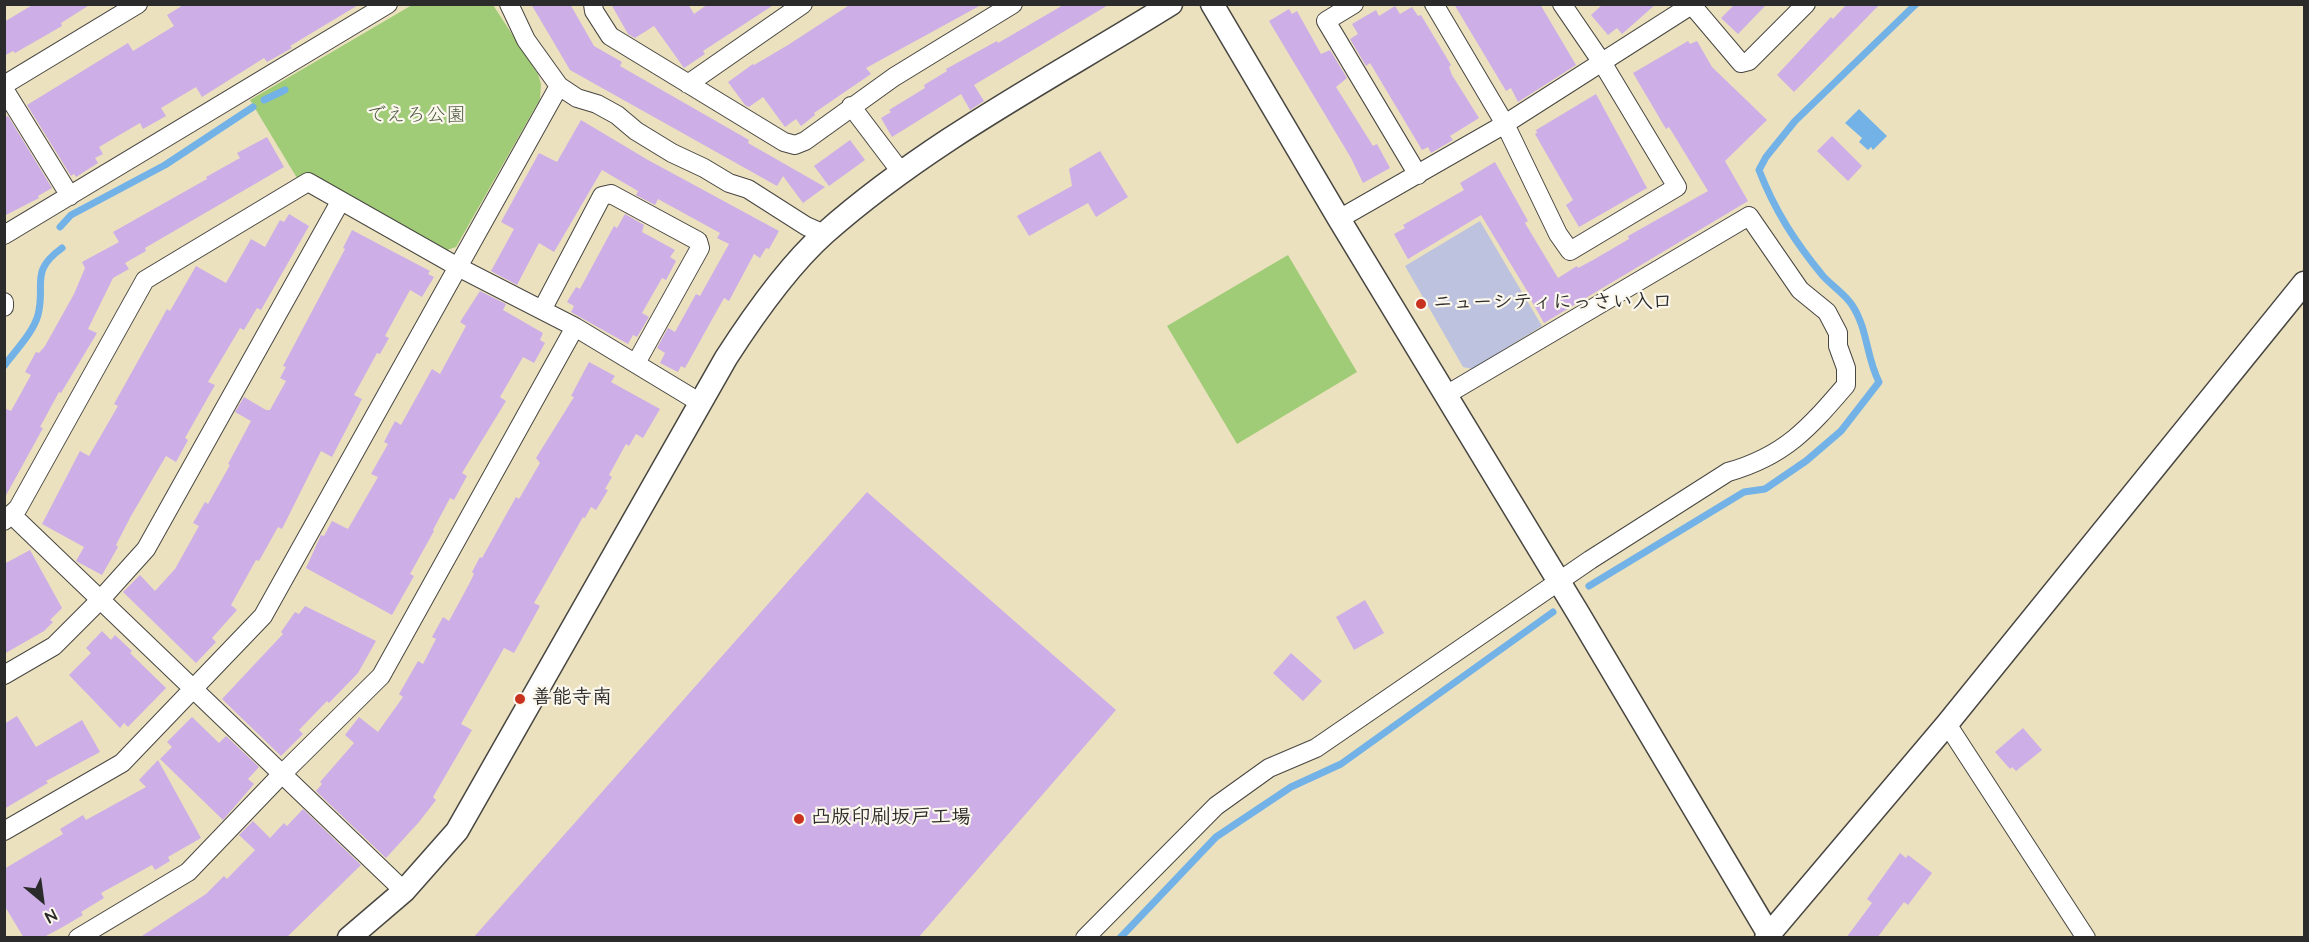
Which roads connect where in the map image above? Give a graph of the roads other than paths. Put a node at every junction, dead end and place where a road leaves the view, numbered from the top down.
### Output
1 (138, 4) edge
2 (388, 4) edge
3 (509, 4) edge
4 (593, 4) edge
5 (803, 4) edge
6 (1013, 4) edge
7 (1171, 4) edge
8 (1212, 4) edge
9 (1353, 4) edge
10 (1434, 4) edge
11 (1562, 4) edge
12 (1806, 4) edge
13 (1692, 5) edge
14 (1603, 64) junction
15 (688, 84) junction
16 (559, 86) junction
17 (4, 87) edge
18 (851, 106) junction
19 (1505, 124) junction
20 (901, 172) junction
21 (1418, 175) junction
22 (70, 196) junction
23 (340, 202) junction
24 (1339, 219) junction
25 (824, 234) junction
26 (4, 235) edge
27 (458, 267) junction
28 (2304, 283) edge
29 (542, 310) junction
30 (575, 327) junction
31 (636, 363) junction
32 (1446, 395) junction
33 (699, 402) junction
34 (8, 518) edge
35 (1559, 581) junction
36 (101, 599) junction
37 (4, 675) edge
38 (192, 688) junction
39 (1947, 724) junction
40 (280, 775) junction
41 (4, 831) edge
42 (404, 891) junction
43 (1769, 936) edge
44 (78, 938) edge
45 (349, 938) edge
46 (1085, 938) edge
47 (2086, 938) edge

1 - 17 street
2 - 22 street
3 - 16 street
4 - 15 street
5 - 15 street
6 - 18 street
7 - 20 street
8 - 24 street
9 - 21 street
10 - 19 street
11 - 14 street
12 - 13 street
13 - 14 street
14 - 19 street
14 - 19 street
15 - 18 street
16 - 25 street
16 - 27 street
17 - 22 street
18 - 20 street
19 - 21 street
20 - 25 street
21 - 24 street
22 - 26 street
23 - 27 street
23 - 34 street
23 - 36 street
24 - 32 street
25 - 33 street
27 - 29 street
27 - 38 street
28 - 39 street
29 - 30 street
29 - 31 street
30 - 31 street
30 - 40 street
31 - 33 street
32 - 35 street
32 - 35 street
33 - 42 street
34 - 36 street
35 - 43 street
35 - 46 street
36 - 37 street
36 - 38 street
38 - 40 street
38 - 41 street
39 - 43 street
39 - 47 street
40 - 42 street
40 - 44 street
42 - 45 street

